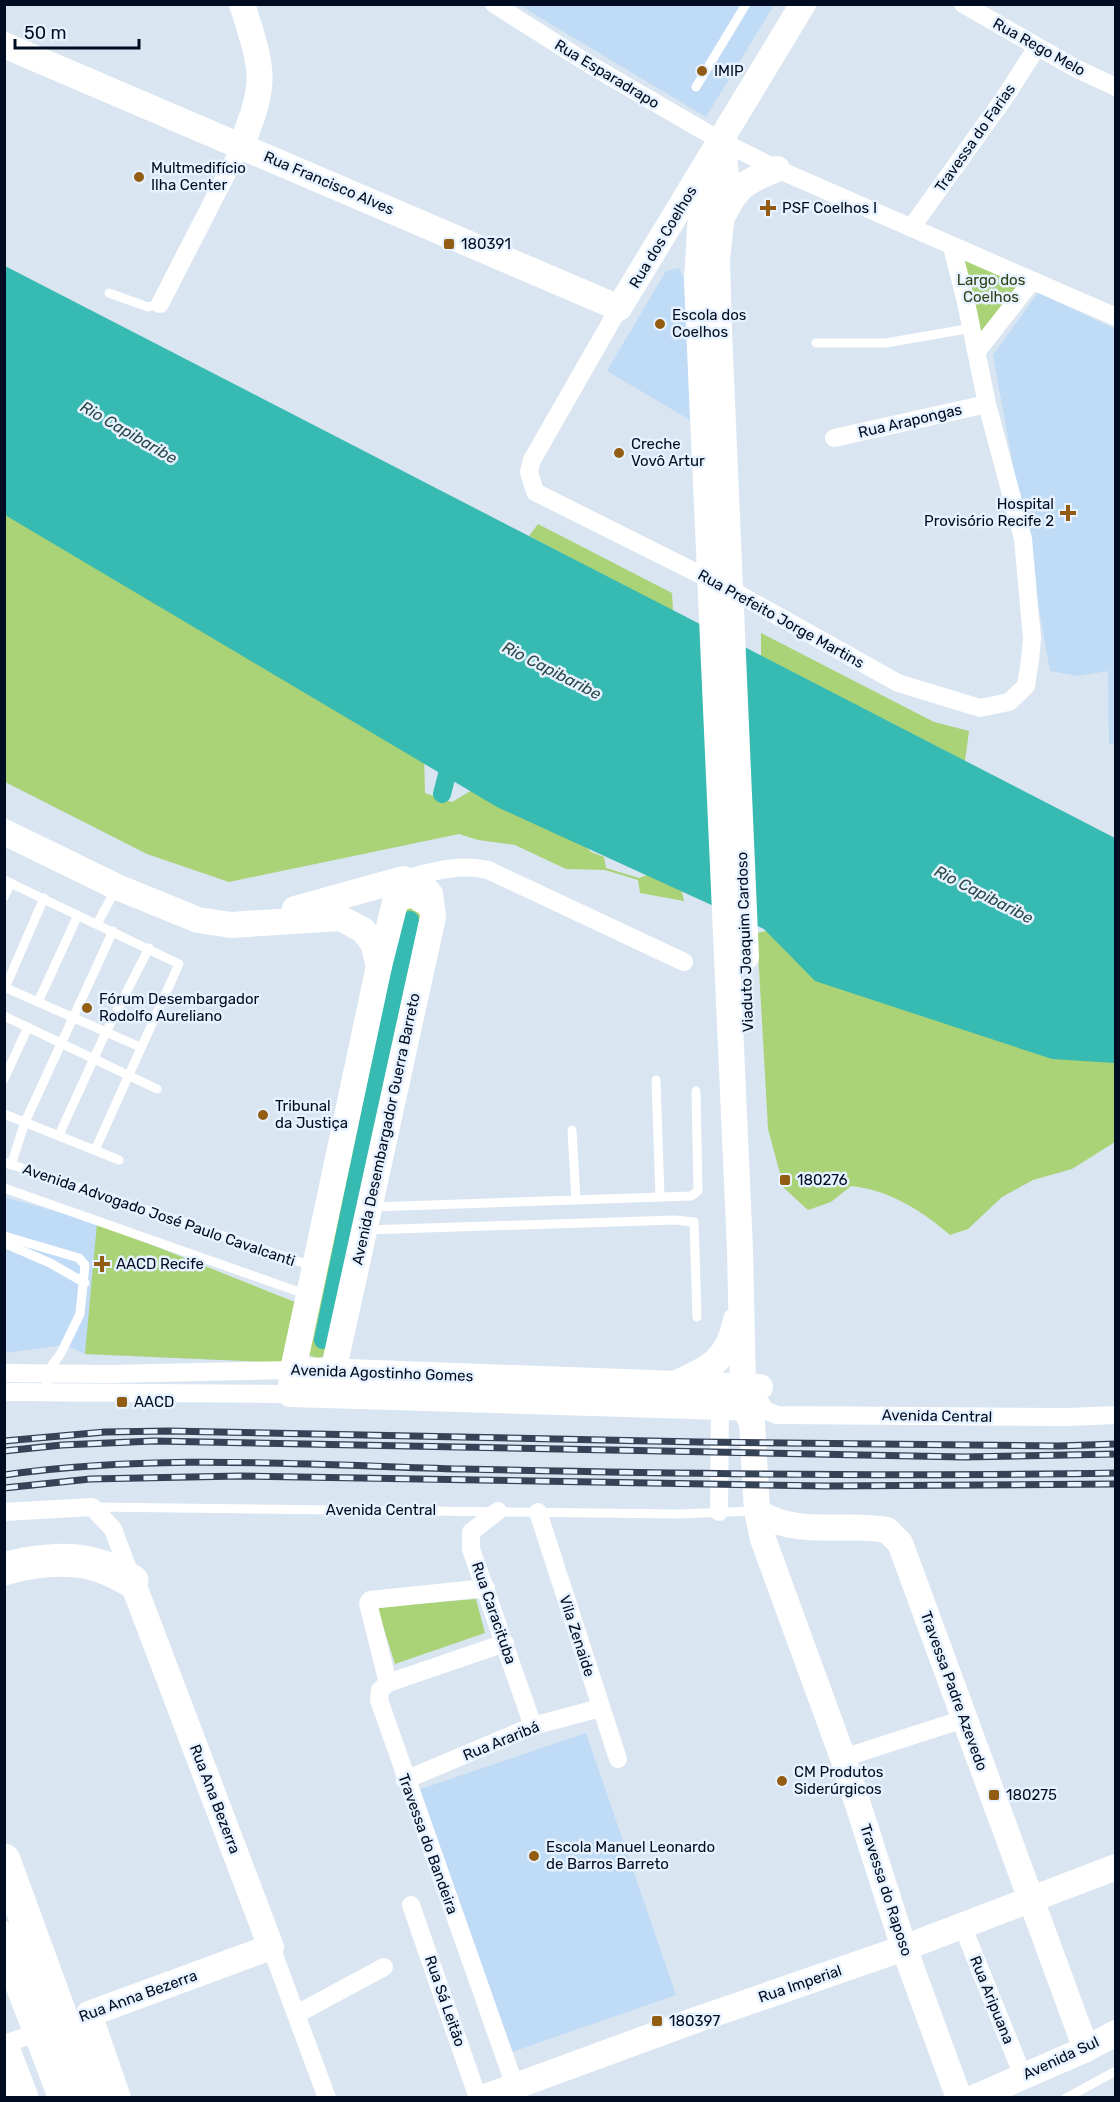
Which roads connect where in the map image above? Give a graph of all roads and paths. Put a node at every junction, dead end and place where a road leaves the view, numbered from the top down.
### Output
1 (242, 4) edge
2 (494, 4) edge
3 (746, 4) edge
4 (803, 4) edge
5 (963, 4) edge
6 (4, 45) edge
7 (1037, 46) junction
8 (696, 87) dead end
9 (1116, 87) edge
10 (721, 141) junction
11 (241, 146) junction
12 (777, 169) junction
13 (719, 226) junction
14 (911, 228) junction
15 (952, 247) junction
16 (643, 270) junction
17 (697, 280) junction
18 (1032, 280) junction
19 (109, 293) dead end
20 (587, 294) junction
21 (160, 304) joint
22 (619, 308) junction
23 (1116, 317) edge
24 (972, 328) junction
25 (816, 343) dead end
26 (977, 351) junction
27 (987, 404) junction
28 (834, 438) dead end
29 (713, 460) junction
30 (529, 472) joint
31 (4, 832) edge
32 (403, 879) junction
33 (8, 881) edge
34 (117, 887) junction
35 (4, 897) edge
36 (44, 898) junction
37 (433, 914) junction
38 (78, 915) junction
39 (246, 923) junction
40 (97, 924) junction
41 (113, 931) junction
42 (149, 948) junction
43 (684, 962) dead end
44 (379, 966) junction
45 (5, 987) edge
46 (38, 1002) junction
47 (4, 1016) edge
48 (73, 1018) junction
49 (28, 1028) junction
50 (106, 1032) junction
51 (61, 1043) junction
52 (140, 1047) junction
53 (93, 1059) junction
54 (128, 1075) junction
55 (4, 1079) edge
56 (656, 1080) dead end
57 (157, 1089) dead end
58 (696, 1091) dead end
59 (4, 1114) edge
60 (25, 1122) junction
61 (572, 1130) dead end
62 (58, 1135) junction
63 (95, 1150) junction
64 (119, 1160) dead end
65 (8, 1163) edge
66 (4, 1188) edge
67 (660, 1197) junction
68 (576, 1200) junction
69 (366, 1219) junction
70 (4, 1236) edge
71 (4, 1243) edge
72 (748, 1250) junction
73 (315, 1267) junction
74 (85, 1283) junction
75 (740, 1284) junction
76 (309, 1295) junction
77 (697, 1317) dead end
78 (4, 1372) edge
79 (46, 1372) junction
80 (291, 1382) junction
81 (330, 1383) junction
82 (676, 1384) junction
83 (4, 1392) edge
84 (47, 1392) junction
85 (747, 1403) junction
86 (1116, 1415) edge
87 (92, 1507) junction
88 (498, 1511) junction
89 (757, 1511) junction
90 (4, 1512) edge
91 (538, 1512) junction
92 (719, 1512) junction
93 (4, 1569) edge
94 (132, 1581) junction
95 (486, 1588) junction
96 (505, 1643) junction
97 (388, 1683) junction
98 (600, 1708) junction
99 (964, 1719) junction
100 (533, 1726) junction
101 (843, 1758) junction
102 (618, 1759) dead end
103 (405, 1780) junction
104 (4, 1860) edge
105 (1116, 1867) edge
106 (1029, 1898) junction
107 (411, 1905) dead end
108 (962, 1925) junction
109 (4, 1938) edge
110 (271, 1947) junction
111 (904, 1948) junction
112 (384, 1967) dead end
113 (89, 2014) junction
114 (297, 2014) junction
115 (1116, 2033) edge
116 (4, 2044) edge
117 (1086, 2049) junction
118 (4, 2051) edge
119 (1116, 2071) edge
120 (1023, 2076) junction
121 (515, 2086) junction
122 (22, 2097) edge
123 (65, 2097) edge
124 (91, 2097) edge
125 (118, 2097) edge
126 (327, 2097) edge
127 (478, 2097) edge
128 (483, 2097) edge
129 (959, 2097) edge
130 (974, 2097) edge
131 (1066, 2097) edge

1 - 11 street
2 - 10 street, Rua Esparadrapo
3 - 8 lane
4 - 10 street, Rua dos Coelhos
5 - 7 street, Rua Rego Melo
6 - 11 street, Rua Francisco Alves
7 - 9 street, Rua Rego Melo
7 - 14 street, Travessa do Farias
10 - 12 street, Rua Esparadrapo
10 - 13 street
10 - 16 street, Rua dos Coelhos
10 - 17 street
11 - 20 street, Rua Francisco Alves
11 - 21 street
12 - 13 street
12 - 14 street, Rua Esparadrapo
13 - 29 street
14 - 15 street, Rua Esparadrapo
15 - 18 street, Rua Esparadrapo
15 - 24 street
16 - 17 street
16 - 20 street
16 - 22 street, Rua dos Coelhos
17 - 29 street
18 - 23 street, Rua Esparadrapo
18 - 26 street
19 - 21 lane
20 - 22 street, Rua Francisco Alves
22 - 30 street, Rua dos Coelhos
24 - 25 lane
24 - 26 street
26 - 27 street
27 - 28 street, Rua Arapongas
27 - 30 street, Rua Prefeito Jorge Martins
29 - 72 street, Viaduto Joaquim Cardoso
31 - 34 street
32 - 37 street
32 - 39 street
32 - 43 street
33 - 35 lane
33 - 36 lane
34 - 39 street
34 - 40 lane
36 - 38 lane
36 - 45 lane
37 - 44 street
37 - 69 street, Avenida Desembargador Guerra Barreto
38 - 40 lane
38 - 46 lane
39 - 44 street
40 - 41 lane
41 - 42 lane
41 - 48 lane
42 - 50 lane
42 - 52 lane
44 - 73 street
45 - 46 lane
46 - 48 lane
47 - 49 lane
48 - 50 lane
48 - 51 lane
49 - 51 lane
49 - 55 lane
50 - 52 lane
50 - 53 lane
51 - 53 lane
51 - 60 lane
52 - 54 lane
53 - 54 lane
53 - 62 lane
54 - 57 lane
54 - 63 lane
56 - 67 lane
58 - 67 lane
59 - 60 lane
60 - 62 lane
60 - 65 lane
61 - 68 lane
62 - 63 lane
63 - 64 lane
65 - 73 lane, Avenida Advogado José Paulo Cavalcanti
66 - 76 lane, Avenida Advogado José Paulo Cavalcanti
67 - 68 lane
68 - 69 lane
69 - 77 lane
69 - 81 street, Avenida Desembargador Guerra Barreto
70 - 74 lane
71 - 74 lane
72 - 75 street, Viaduto Joaquim Cardoso
72 - 85 street, Viaduto Joaquim Cardoso
73 - 76 street
74 - 79 lane
75 - 82 street
75 - 85 street, Viaduto Joaquim Cardoso
76 - 80 street
78 - 79 street, Avenida Agostinho Gomes
79 - 80 street, Avenida Agostinho Gomes
79 - 84 lane
80 - 81 street, Avenida Agostinho Gomes
80 - 84 street, Avenida Agostinho Gomes
81 - 82 street, Avenida Agostinho Gomes
81 - 85 street, Avenida Agostinho Gomes
82 - 85 street, Avenida Agostinho Gomes
83 - 84 street, Avenida Agostinho Gomes
85 - 86 street, Avenida Central
85 - 89 street, Viaduto Joaquim Cardoso
85 - 92 street
87 - 88 lane, Avenida Central
87 - 90 street, Avenida Central
87 - 94 street, Rua Ana Bezerra
88 - 91 lane, Avenida Central
88 - 95 street, Rua Caracituba
89 - 92 lane, Avenida Central
89 - 99 street, Travessa Padre Azevedo
89 - 101 street, Travessa do Raposo
91 - 92 lane, Avenida Central
91 - 98 street, Vila Zenaide
93 - 94 highway
94 - 110 street, Rua Ana Bezerra
95 - 96 street, Rua Caracituba
95 - 97 street, Travessa do Bandeira
96 - 97 street
96 - 100 street, Rua Caracituba
97 - 103 street, Travessa do Bandeira
98 - 100 street, Rua Araribá
98 - 102 street, Vila Zenaide
99 - 101 street
99 - 106 street, Travessa Padre Azevedo
100 - 103 street, Rua Araribá
101 - 111 street, Travessa do Raposo
103 - 121 street, Travessa do Bandeira
104 - 124 highway
105 - 106 street, Rua Imperial
106 - 108 street, Rua Imperial
106 - 117 street, Travessa Padre Azevedo
107 - 127 street, Rua Sá Leitão
108 - 111 street, Rua Imperial
108 - 120 street, Rua Aripuana
109 - 123 highway
110 - 113 street, Rua Anna Bezerra
110 - 114 street, Rua Ana Bezerra
111 - 121 street, Rua Imperial
111 - 129 street, Travessa do Raposo
112 - 114 street
113 - 116 street, Rua Anna Bezerra
113 - 125 street
114 - 126 street, Rua Ana Bezerra
115 - 117 street, Avenida Sul
117 - 120 street, Avenida Sul
118 - 122 highway
119 - 131 lane
120 - 130 street, Avenida Sul
121 - 128 street, Rua Imperial

